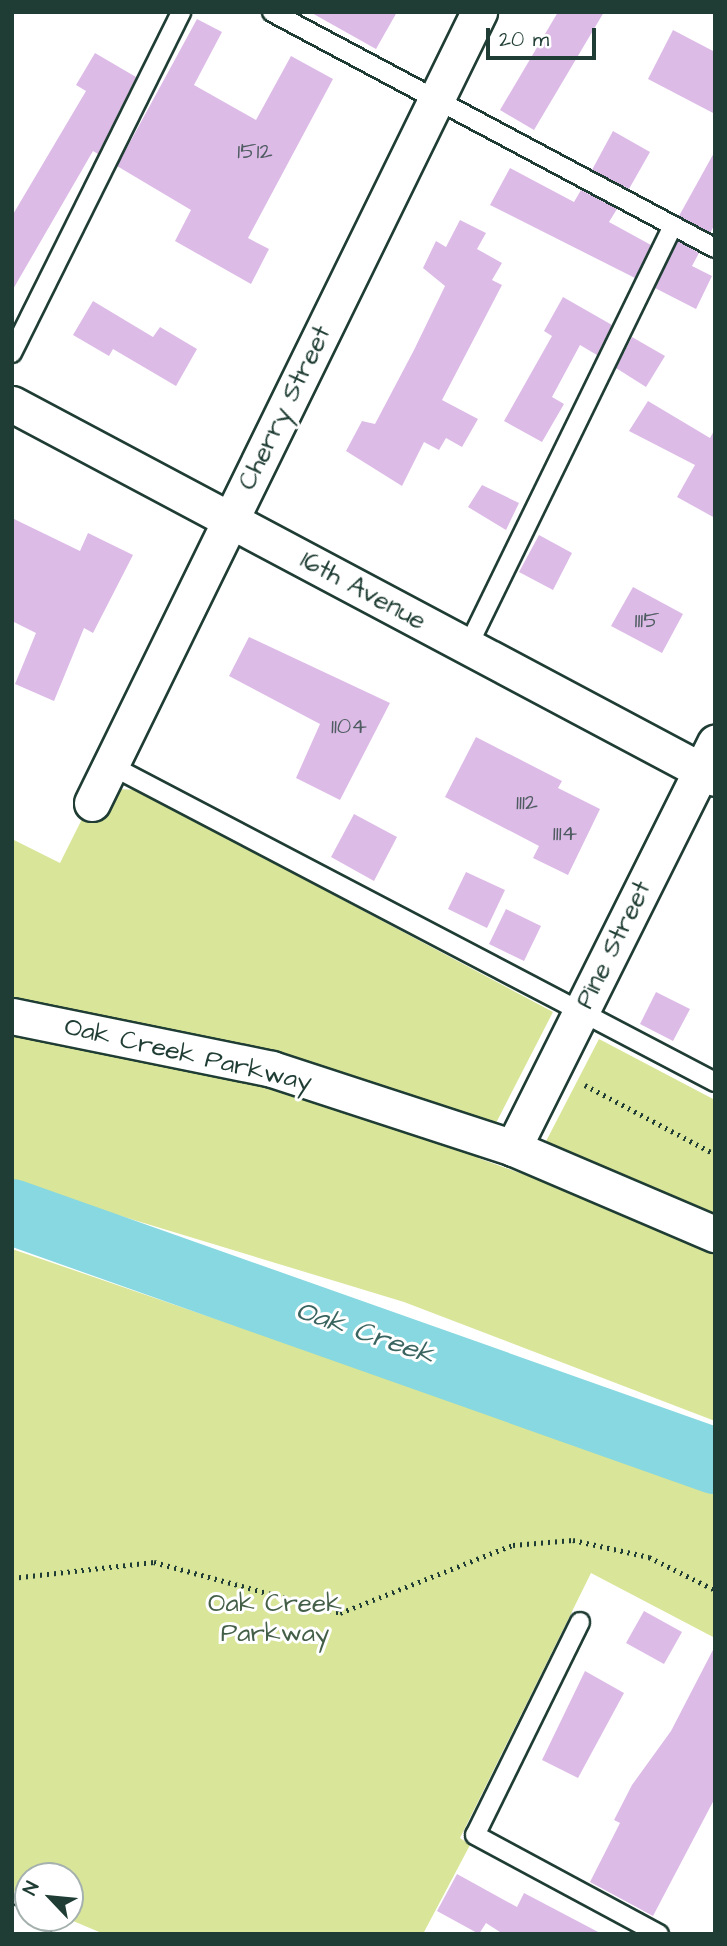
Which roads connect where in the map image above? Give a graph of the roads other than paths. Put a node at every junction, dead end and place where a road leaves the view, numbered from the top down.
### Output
1 (181, 12) edge
2 (272, 12) edge
3 (479, 12) edge
4 (436, 100) junction
5 (673, 226) junction
6 (715, 248) edge
7 (12, 353) edge
8 (12, 404) edge
9 (230, 520) junction
10 (468, 646) junction
11 (710, 763) edge
12 (110, 765) junction
13 (92, 803) dead end
14 (582, 1010) junction
15 (12, 1016) edge
16 (715, 1082) edge
17 (513, 1148) junction
18 (715, 1234) edge
19 (580, 1622) dead end
20 (12, 1923) edge
21 (32, 1934) edge
22 (659, 1934) edge

1 - 7 lane
2 - 4 lane
3 - 4 street, Cherry Street
4 - 5 lane
4 - 9 street, Cherry Street
5 - 6 lane
5 - 10 lane
8 - 9 street, 16th Avenue
9 - 10 street, 16th Avenue
9 - 12 street, Cherry Street
10 - 11 street, 16th Avenue
11 - 14 street, Pine Street
12 - 13 street, Cherry Street
12 - 14 lane
14 - 16 lane
14 - 17 street, Pine Street
15 - 17 street, Oak Creek Parkway
17 - 18 street, Oak Creek Parkway
19 - 22 lane
20 - 21 street

